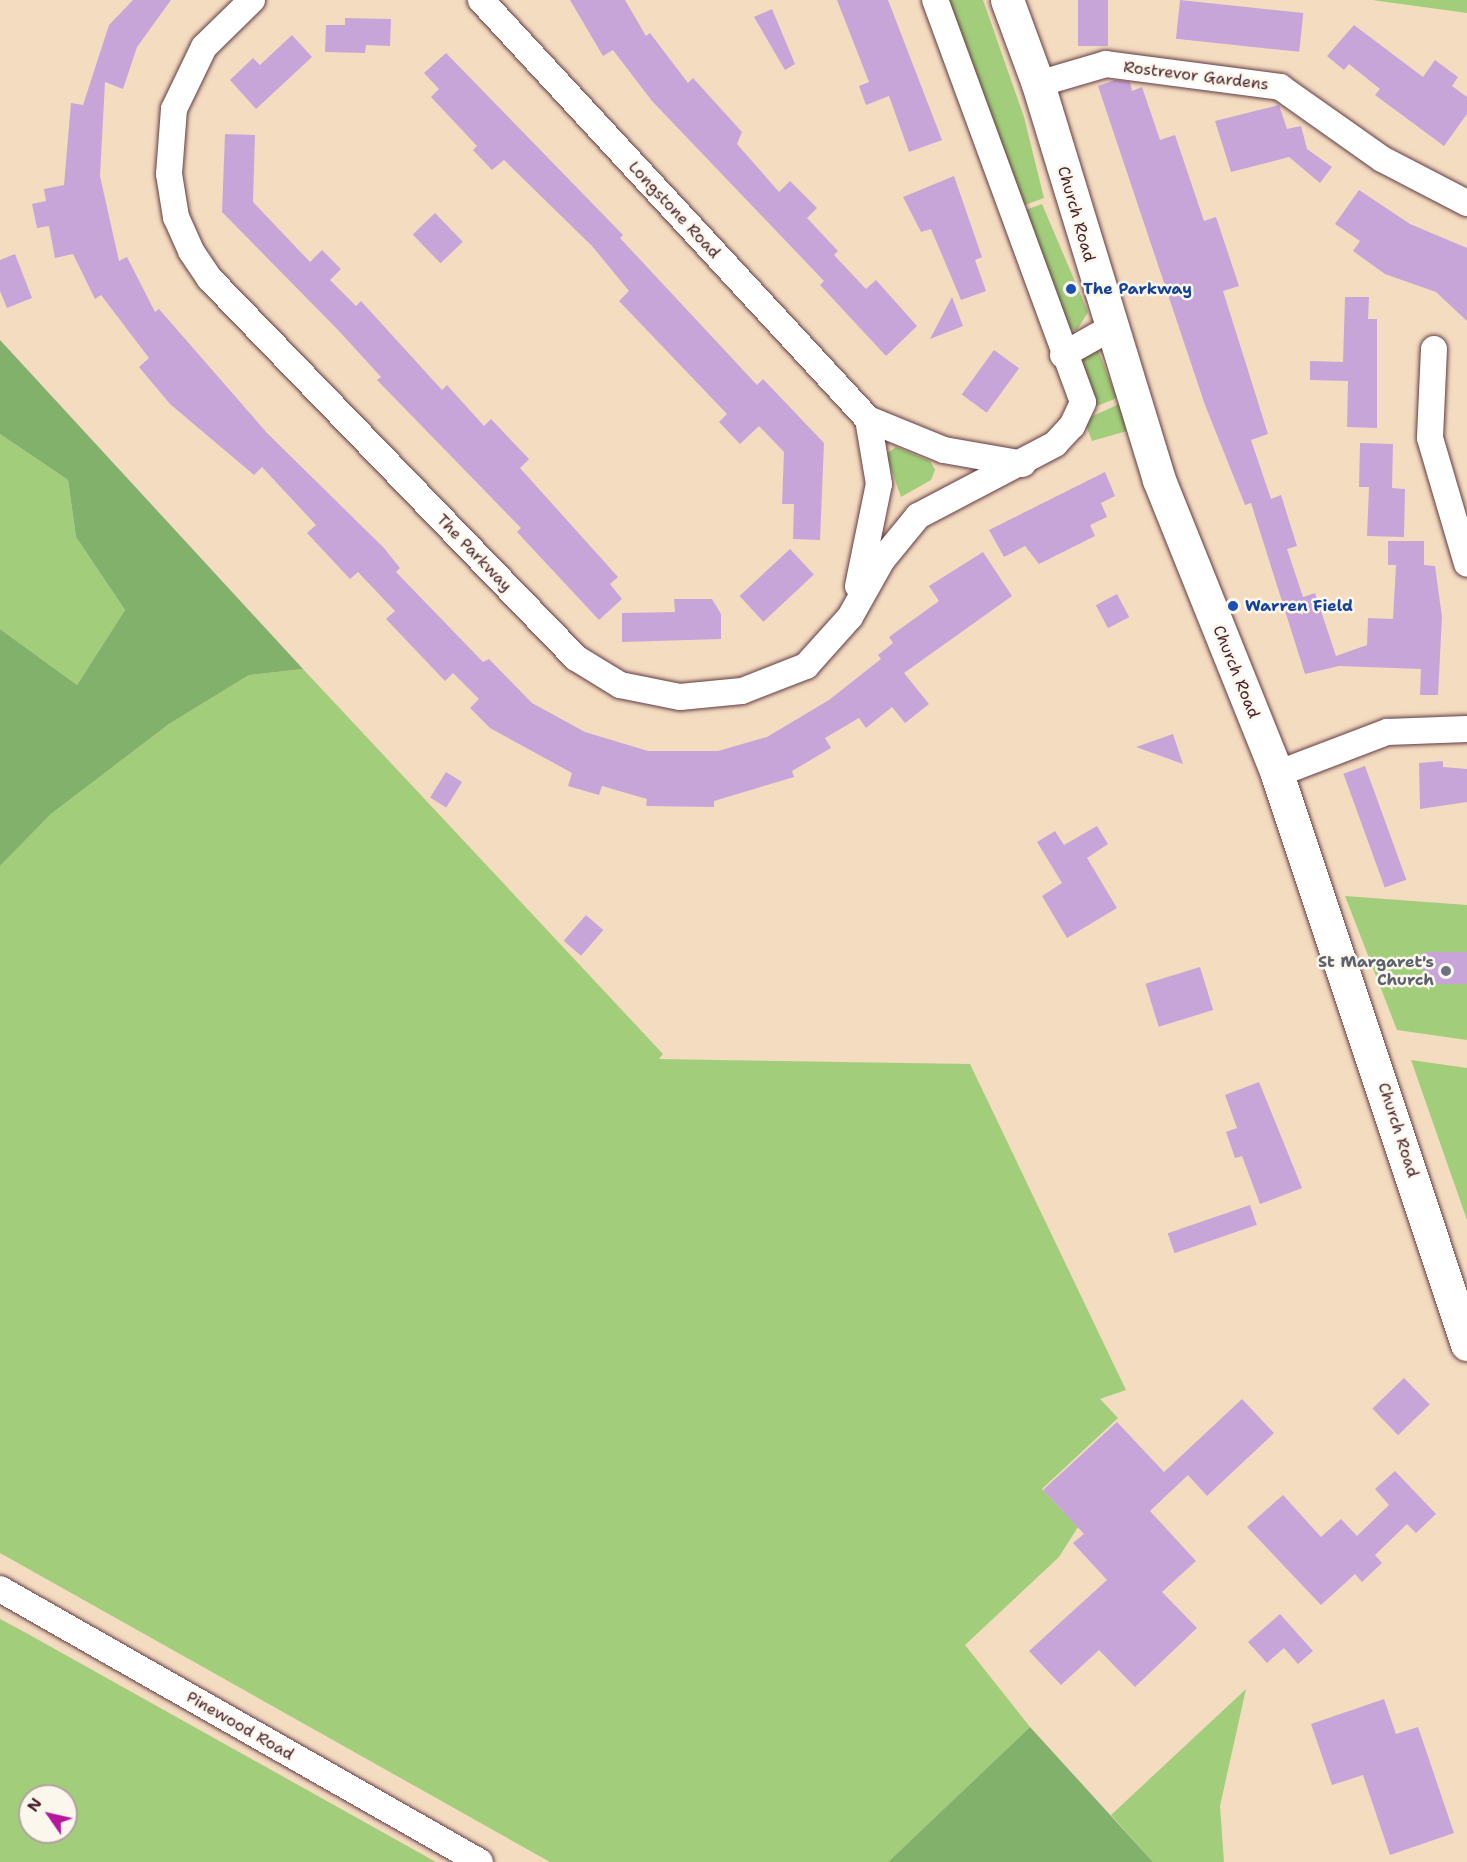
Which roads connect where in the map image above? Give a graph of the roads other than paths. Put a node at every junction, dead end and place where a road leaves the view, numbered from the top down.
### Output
1 (252, 0) edge
2 (481, 0) edge
3 (935, 0) edge
4 (1007, 0) edge
5 (1038, 84) junction
6 (1467, 203) edge
7 (1109, 329) junction
8 (1434, 349) dead end
9 (1063, 354) junction
10 (868, 419) junction
11 (1023, 464) junction
12 (1463, 531) edge
13 (1467, 564) edge
14 (850, 617) junction
15 (1467, 715) edge
16 (1467, 729) edge
17 (1278, 774) junction
18 (1467, 1344) edge
19 (0, 1589) edge
20 (480, 1862) edge

1 - 14 street, The Parkway
2 - 10 street, Longstone Road
3 - 9 street
4 - 5 main road, Church Road
5 - 6 street, Rostrevor Gardens
5 - 7 main road, Church Road
7 - 9 street
7 - 17 main road, Church Road
8 - 12 street
9 - 11 street
10 - 11 street
10 - 14 street
11 - 14 street, The Parkway
12 - 13 street
15 - 16 street
16 - 17 street
17 - 18 main road, Church Road
19 - 20 street, Pinewood Road

